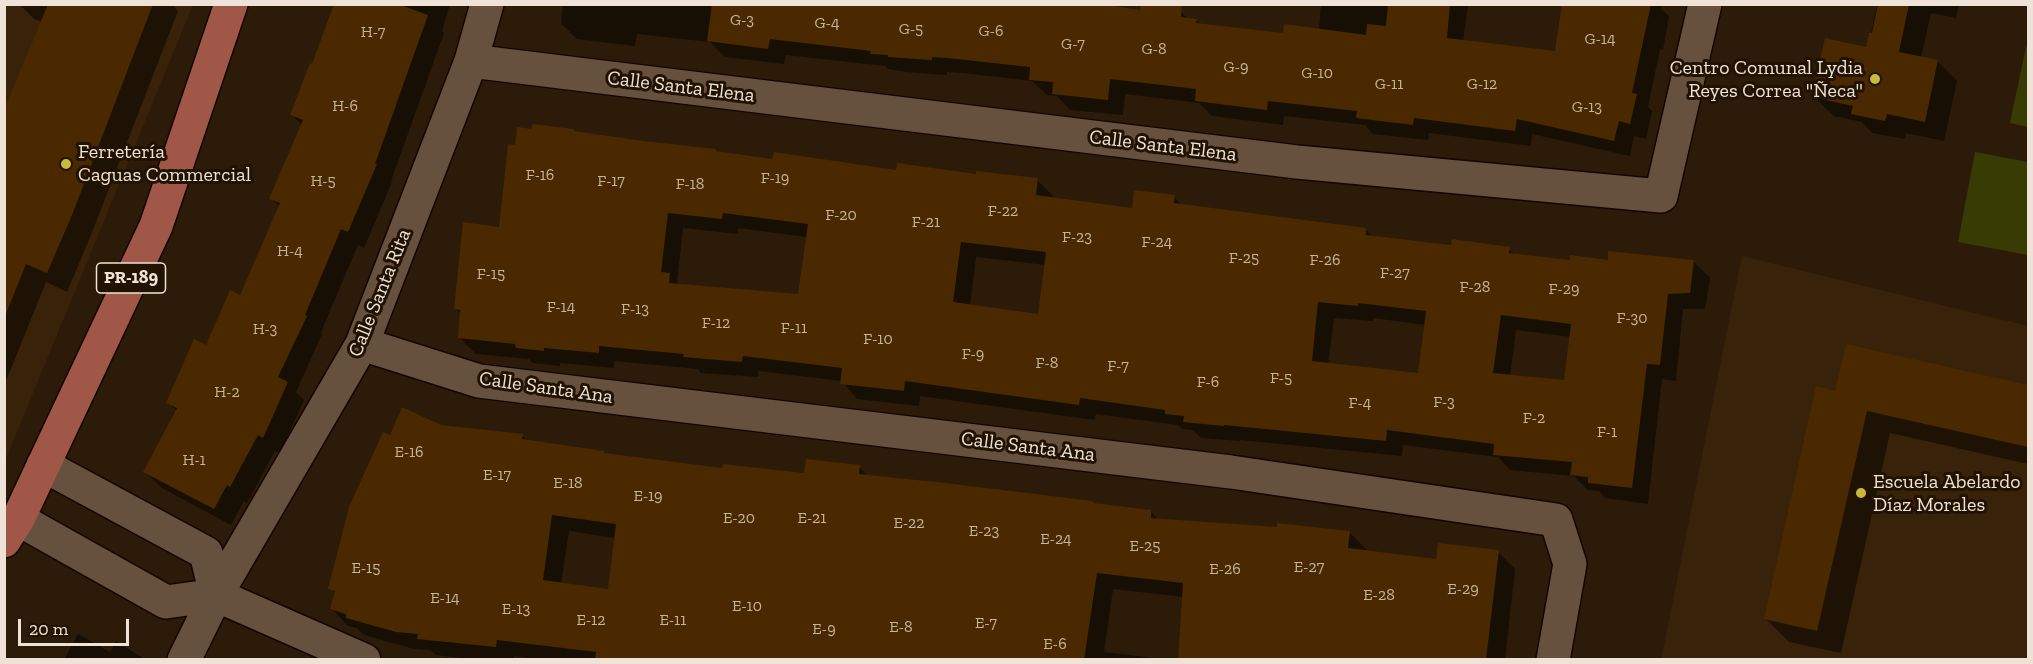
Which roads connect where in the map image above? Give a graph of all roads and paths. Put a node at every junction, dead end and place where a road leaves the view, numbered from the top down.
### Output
1 (231, 4) edge
2 (487, 4) edge
3 (1705, 4) edge
4 (471, 61) junction
5 (362, 344) junction
6 (43, 465) junction
7 (11, 530) edge
8 (216, 595) junction
9 (184, 660) edge
10 (364, 660) edge
11 (1553, 660) edge

1 - 6 main road, PR-189
2 - 4 street, Calle Santa Rita
3 - 4 street, Calle Santa Elena
4 - 5 street, Calle Santa Rita
5 - 8 street, Calle Santa Rita
5 - 11 street, Calle Santa Ana
6 - 7 main road, PR-189
6 - 8 street
7 - 8 street
8 - 9 street, Calle Santa Rita
8 - 10 street

